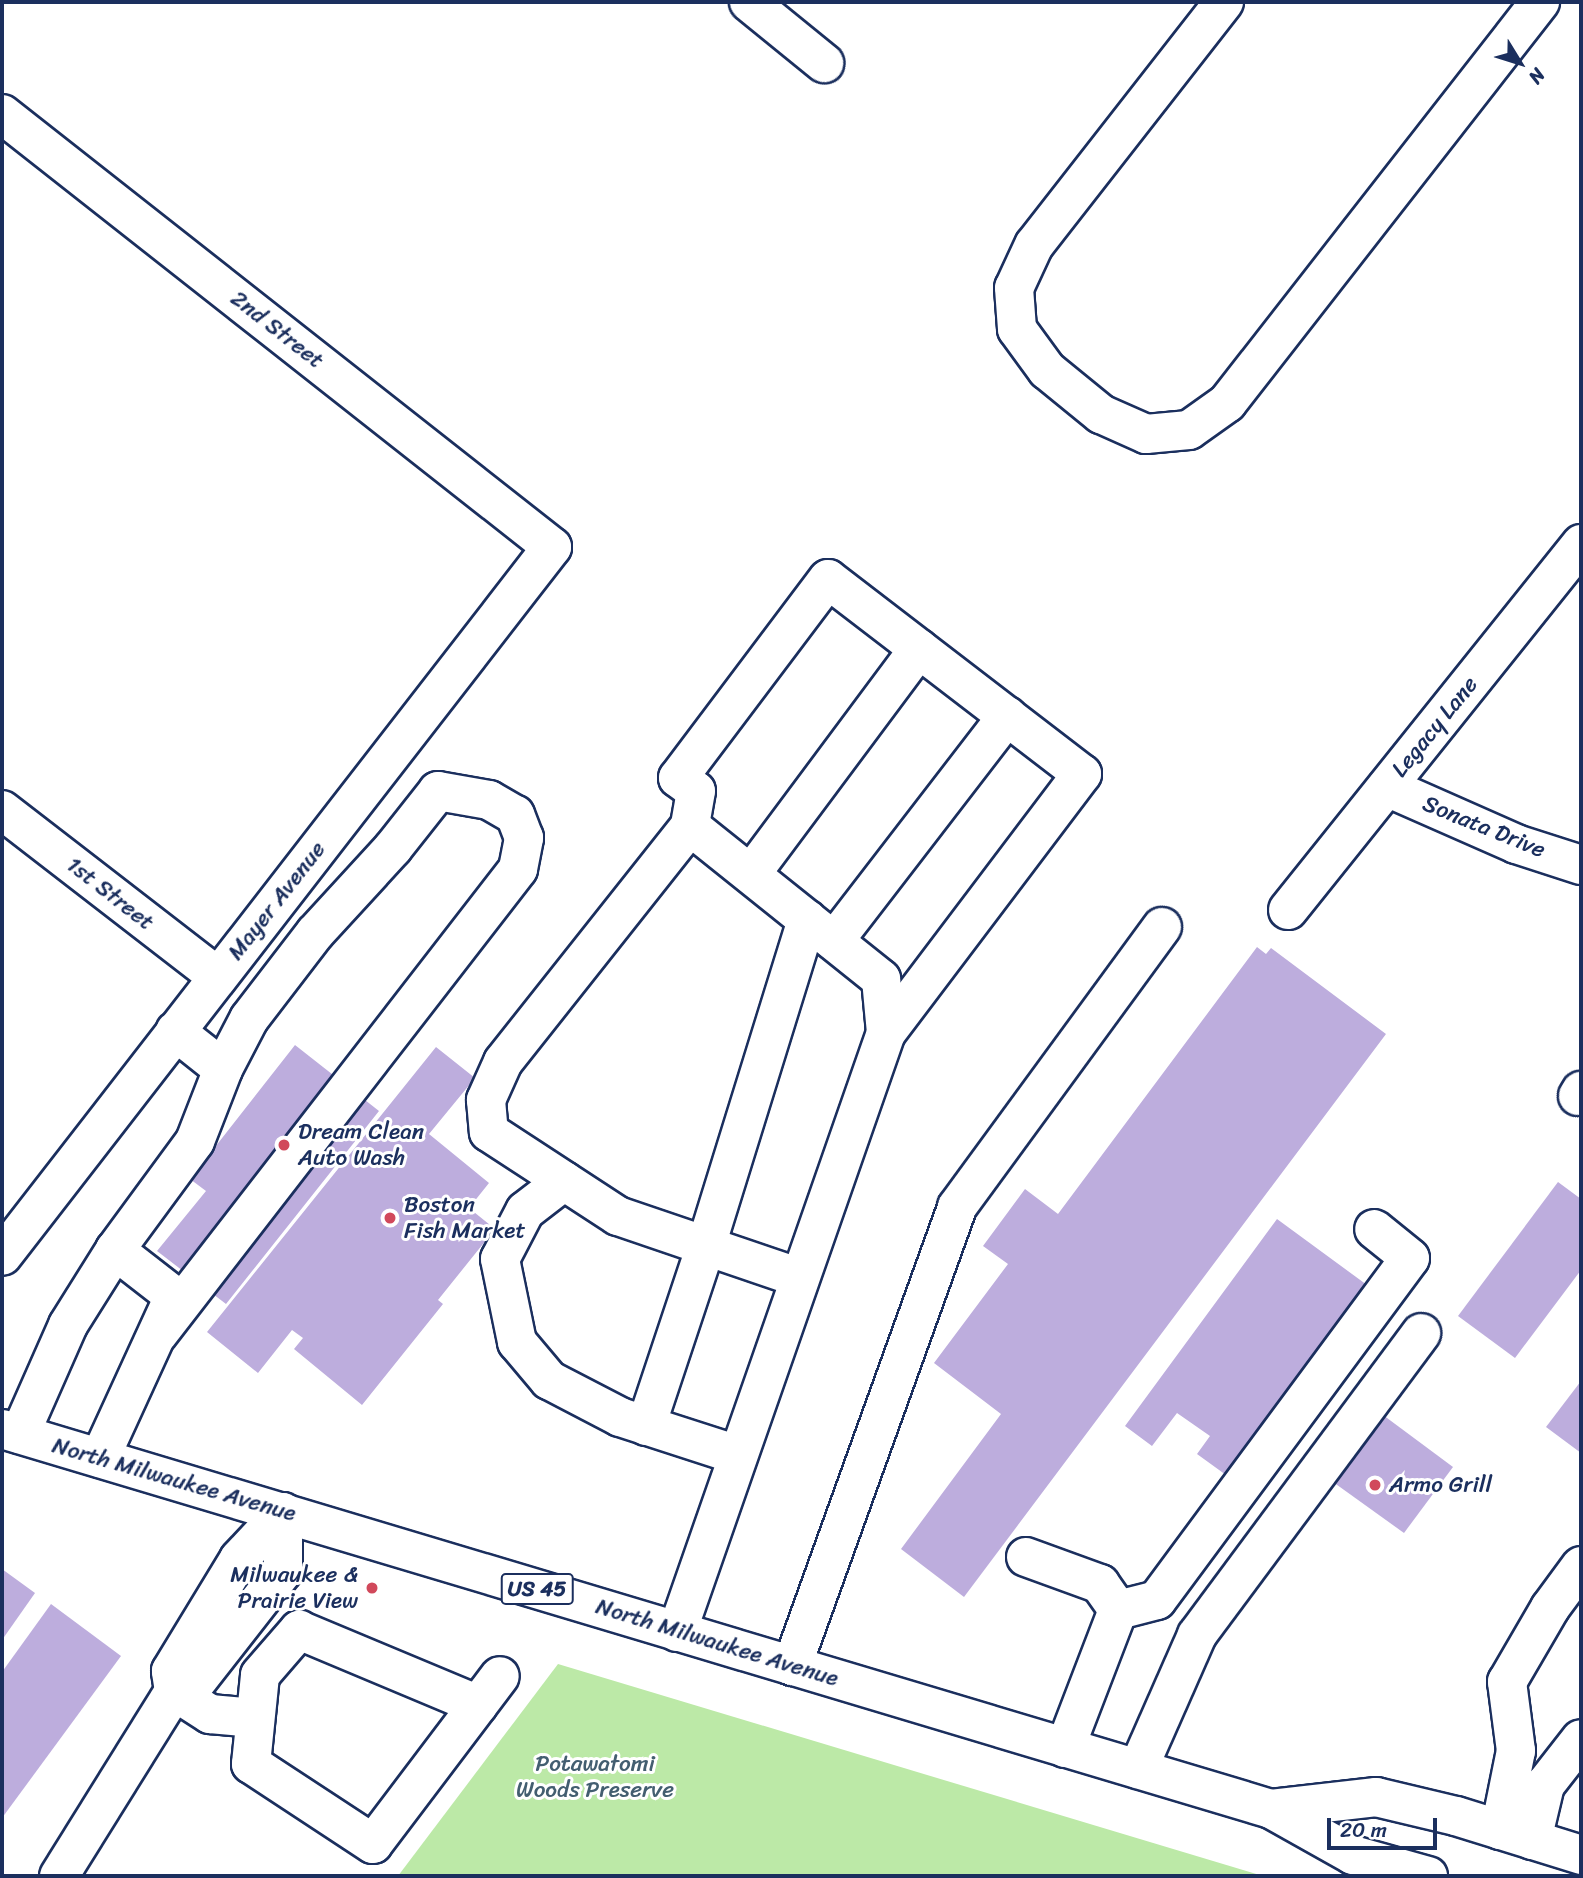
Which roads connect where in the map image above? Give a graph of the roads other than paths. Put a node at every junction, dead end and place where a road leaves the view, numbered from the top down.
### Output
1 (749, 2) edge
2 (1224, 2) edge
3 (1539, 2) edge
4 (824, 63) dead end
5 (2, 114) edge
6 (1581, 544) edge
7 (552, 547) joint
8 (919, 649) junction
9 (1007, 716) junction
10 (1387, 787) junction
11 (2, 810) edge
12 (690, 826) junction
13 (1581, 865) edge
14 (751, 874) junction
15 (1288, 911) dead end
16 (1163, 927) dead end
17 (820, 930) junction
18 (218, 977) junction
19 (175, 1031) junction
20 (886, 1033) junction
21 (223, 1069) junction
22 (564, 1181) junction
23 (1374, 1229) dead end
24 (706, 1246) junction
25 (115, 1250) junction
26 (2, 1256) edge
27 (800, 1278) junction
28 (1421, 1333) dead end
29 (158, 1334) junction
30 (646, 1426) junction
31 (11, 1432) edge
32 (738, 1455) junction
33 (100, 1458) junction
34 (283, 1511) junction
35 (1026, 1557) dead end
36 (1581, 1566) edge
37 (1118, 1610) junction
38 (677, 1632) junction
39 (792, 1666) junction
40 (174, 1691) junction
41 (255, 1718) junction
42 (1581, 1739) edge
43 (1065, 1748) junction
44 (1138, 1769) junction
45 (1271, 1809) junction
46 (1516, 1835) junction
47 (1581, 1855) edge
48 (59, 1876) edge
49 (1428, 1876) edge

1 - 4 street
2 - 3 street
5 - 7 street, 2nd Street
6 - 10 street, Legacy Lane
7 - 18 street, Mayer Avenue
8 - 9 street
8 - 12 street
8 - 14 street
9 - 17 street
9 - 20 street
10 - 13 street, Sonata Drive
10 - 15 street, Legacy Lane
11 - 18 street, 1st Street
12 - 14 street
12 - 22 street
14 - 17 street
16 - 39 street
17 - 20 street
17 - 24 street
18 - 19 street, Mayer Avenue
19 - 21 street
19 - 26 street, Mayer Avenue
20 - 27 street
21 - 25 street
21 - 29 street
22 - 24 street
22 - 30 street
23 - 37 street
24 - 27 street
24 - 30 street
25 - 29 street
25 - 31 street
27 - 32 street
28 - 44 street
29 - 33 street
30 - 32 street
31 - 33 street, North Milwaukee Avenue / US 45
32 - 38 street
33 - 34 street, North Milwaukee Avenue / US 45
34 - 38 street, North Milwaukee Avenue / US 45
34 - 40 street
35 - 37 street
36 - 46 street
37 - 43 street
38 - 39 street, North Milwaukee Avenue / US 45
39 - 43 street, North Milwaukee Avenue / US 45
40 - 41 street
40 - 48 street
41 - 41 street
42 - 46 street
43 - 44 street, North Milwaukee Avenue / US 45
44 - 45 street, North Milwaukee Avenue / US 45
45 - 46 street, North Milwaukee Avenue / US 45
45 - 49 street, North Milwaukee Avenue / US 45
46 - 47 street, North Milwaukee Avenue / US 45

